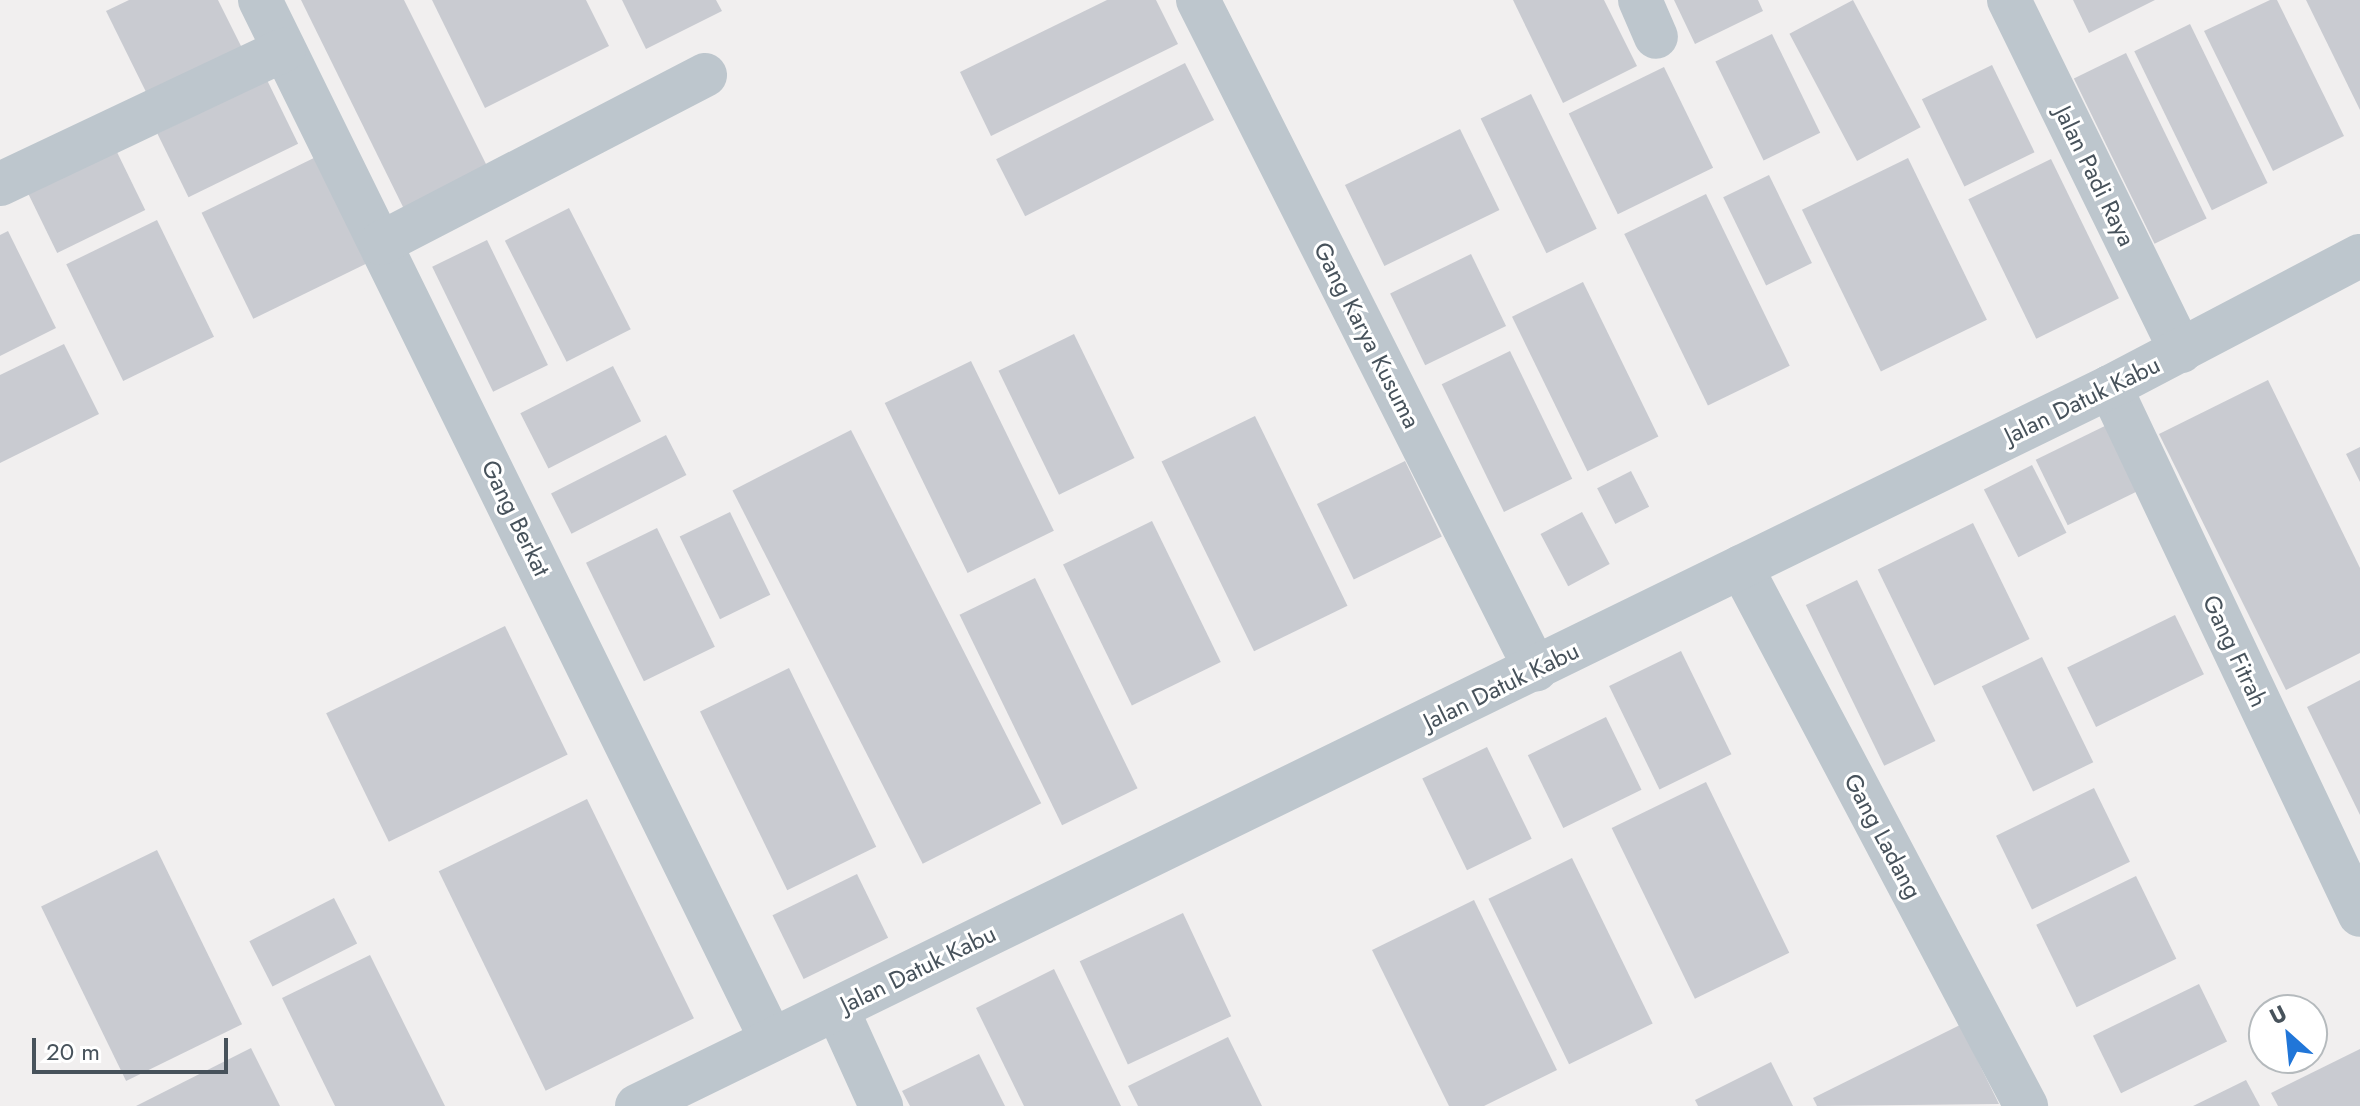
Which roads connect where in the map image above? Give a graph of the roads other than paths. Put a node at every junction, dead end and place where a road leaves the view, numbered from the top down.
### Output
1 (260, 0) edge
2 (1198, 0) edge
3 (2009, 0) edge
4 (284, 50) junction
5 (705, 75) dead end
6 (0, 184) edge
7 (381, 243) junction
8 (2360, 256) edge
9 (2181, 351) junction
10 (2110, 387) junction
11 (1741, 567) junction
12 (1536, 670) junction
13 (2360, 915) edge
14 (837, 1009) junction
15 (770, 1037) junction
16 (637, 1106) edge
17 (881, 1106) edge
18 (2026, 1106) edge

1 - 4 street, Gang Berkat
2 - 12 street, Gang Karya Kusuma
3 - 9 street, Jalan Padi Raya
4 - 6 street
4 - 7 street, Gang Berkat
5 - 7 street
7 - 15 street, Gang Berkat
8 - 9 street, Jalan Datuk Kabu
9 - 10 street, Jalan Datuk Kabu
10 - 11 street, Jalan Datuk Kabu
10 - 13 street, Gang Fitrah
11 - 12 street, Jalan Datuk Kabu
11 - 18 street, Gang Ladang
12 - 14 street, Jalan Datuk Kabu
14 - 15 street, Jalan Datuk Kabu
14 - 17 street
15 - 16 street, Jalan Datuk Kabu

